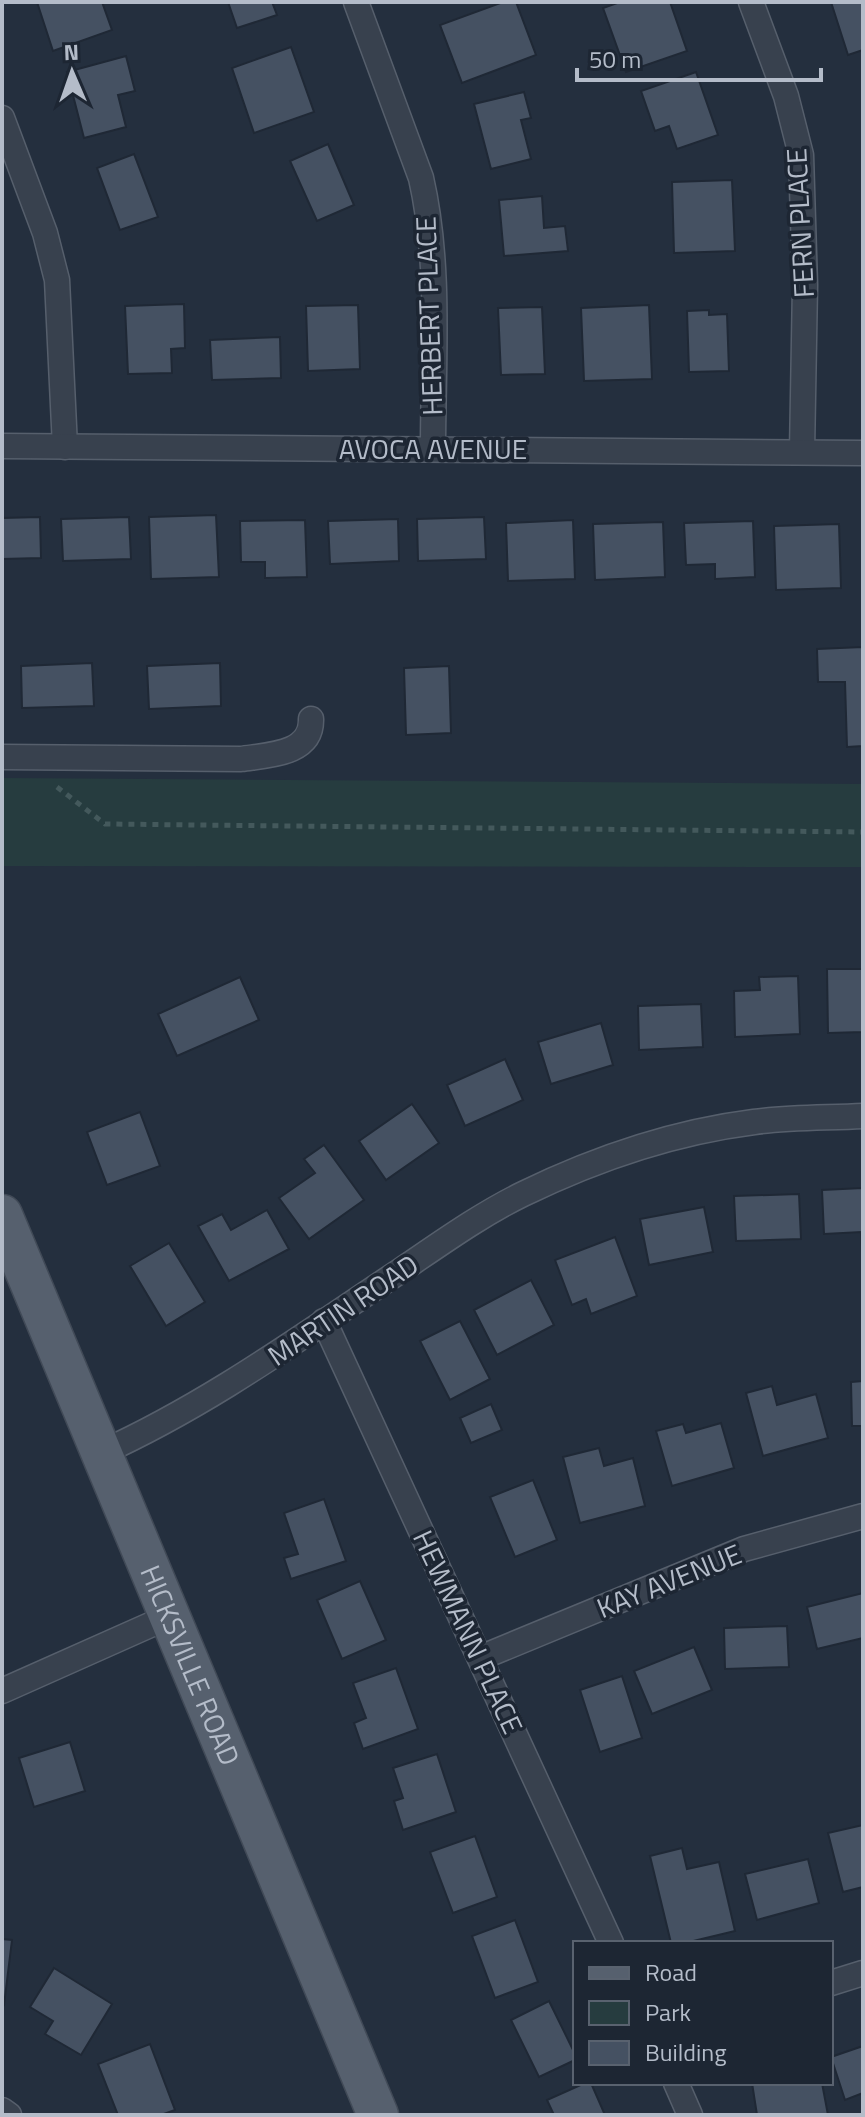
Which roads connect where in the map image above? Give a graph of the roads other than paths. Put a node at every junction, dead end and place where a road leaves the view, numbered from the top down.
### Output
1 (356, 2) edge
2 (751, 2) edge
3 (2, 118) edge
4 (2, 446) edge
5 (65, 447) junction
6 (433, 449) junction
7 (802, 452) junction
8 (863, 453) edge
9 (311, 719) dead end
10 (10, 757) edge
11 (863, 1116) edge
12 (2, 1215) edge
13 (324, 1321) junction
14 (101, 1453) junction
15 (863, 1516) edge
16 (168, 1617) junction
17 (480, 1658) junction
18 (2, 1691) edge
19 (610, 1941) edge
20 (863, 1973) edge
21 (833, 1982) edge
22 (677, 2085) edge
23 (2, 2110) edge
24 (9, 2115) edge
25 (378, 2115) edge
26 (690, 2115) edge

1 - 6 street, HERBERT PLACE
2 - 7 street, FERN PLACE
3 - 5 street
4 - 5 street, AVOCA AVENUE
5 - 6 street, AVOCA AVENUE
6 - 7 street, AVOCA AVENUE
7 - 8 street, AVOCA AVENUE
9 - 10 street
11 - 13 street, MARTIN ROAD
12 - 14 main road, HICKSVILLE ROAD
13 - 14 street, MARTIN ROAD
13 - 17 street, HEWMANN PLACE
14 - 16 main road, HICKSVILLE ROAD
15 - 17 street, KAY AVENUE
16 - 18 street
16 - 25 main road, HICKSVILLE ROAD
17 - 19 street, HEWMANN PLACE
20 - 21 street
22 - 26 street
23 - 24 street

